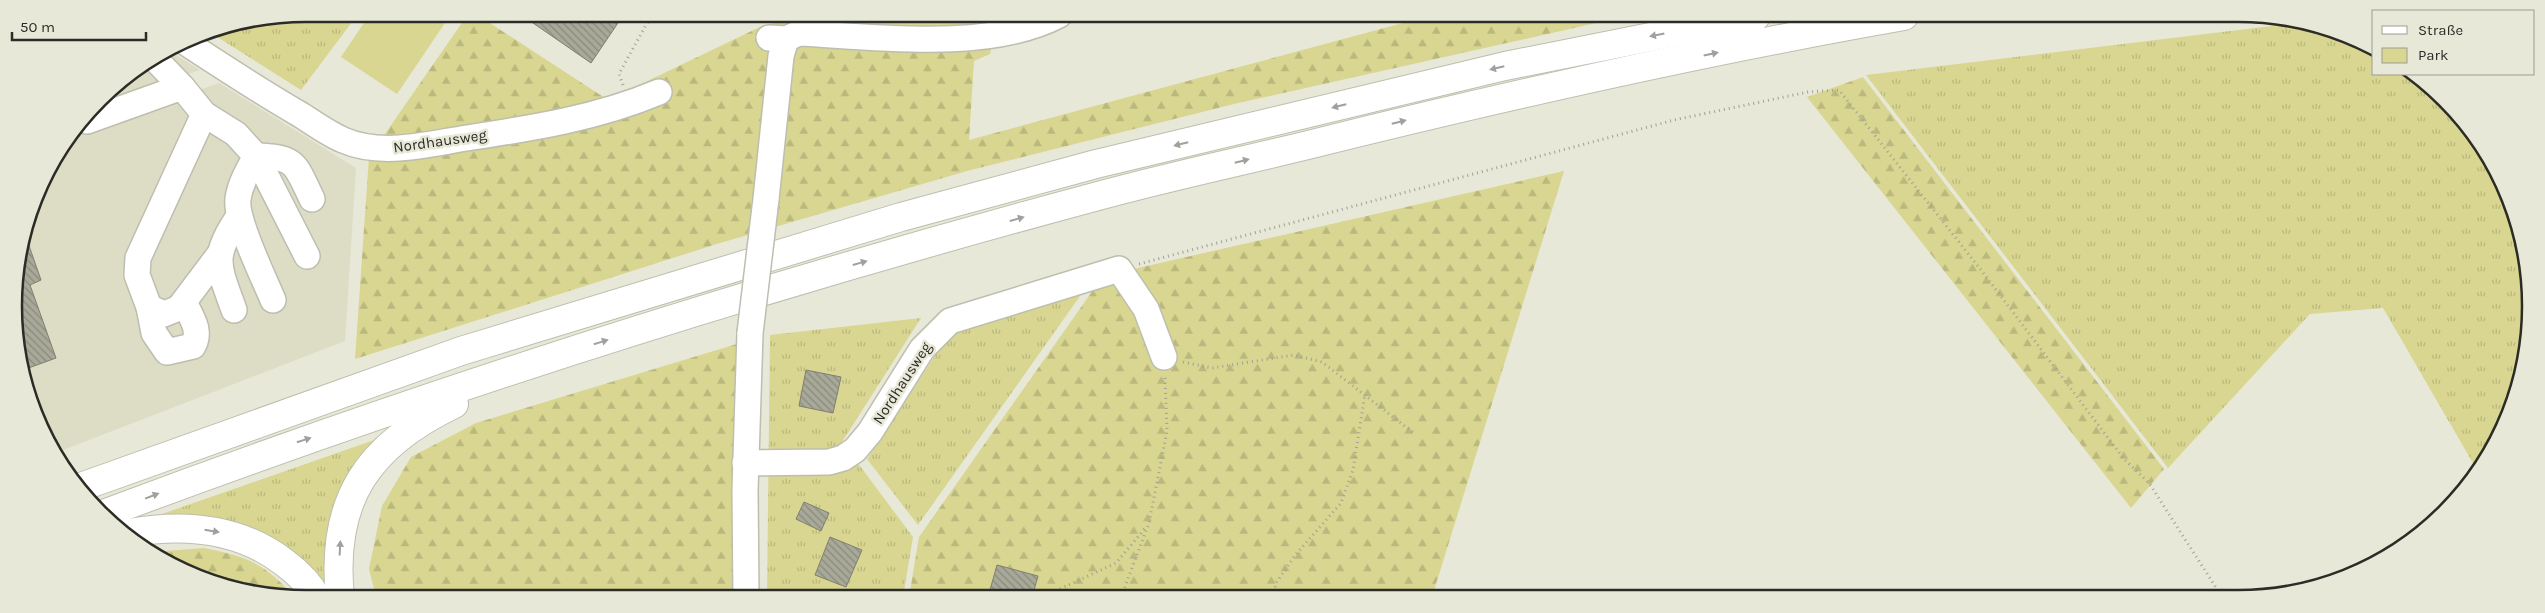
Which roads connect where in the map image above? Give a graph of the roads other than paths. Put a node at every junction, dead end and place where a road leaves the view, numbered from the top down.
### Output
1 (1038, 22) edge
2 (1726, 22) edge
3 (1874, 22) edge
4 (192, 47) edge
5 (160, 64) edge
6 (182, 87) junction
7 (659, 92) dead end
8 (204, 114) junction
9 (93, 119) edge
10 (256, 156) junction
11 (312, 198) dead end
12 (239, 216) junction
13 (219, 254) junction
14 (307, 256) dead end
15 (273, 300) dead end
16 (184, 302) junction
17 (149, 307) junction
18 (234, 310) dead end
19 (554, 356) junction
20 (1164, 357) road end
21 (745, 463) junction
22 (86, 485) edge
23 (110, 511) edge
24 (135, 533) edge
25 (311, 590) edge
26 (340, 590) edge
27 (746, 590) edge

1 - 21 street, bridge
2 -> 22 highway
19 -> 3 highway
4 - 7 street, Nordhausweg
5 - 6 street
6 - 8 street
6 - 9 street
8 - 10 street
8 - 17 street
10 - 11 street
10 - 12 street
10 - 14 street
12 - 13 street
12 - 15 street
13 - 16 street
13 - 18 street
16 - 17 street
16 - 17 street
23 -> 19 highway
26 -> 19 highway
20 - 21 street, Nordhausweg
21 - 27 street
24 -> 25 highway

